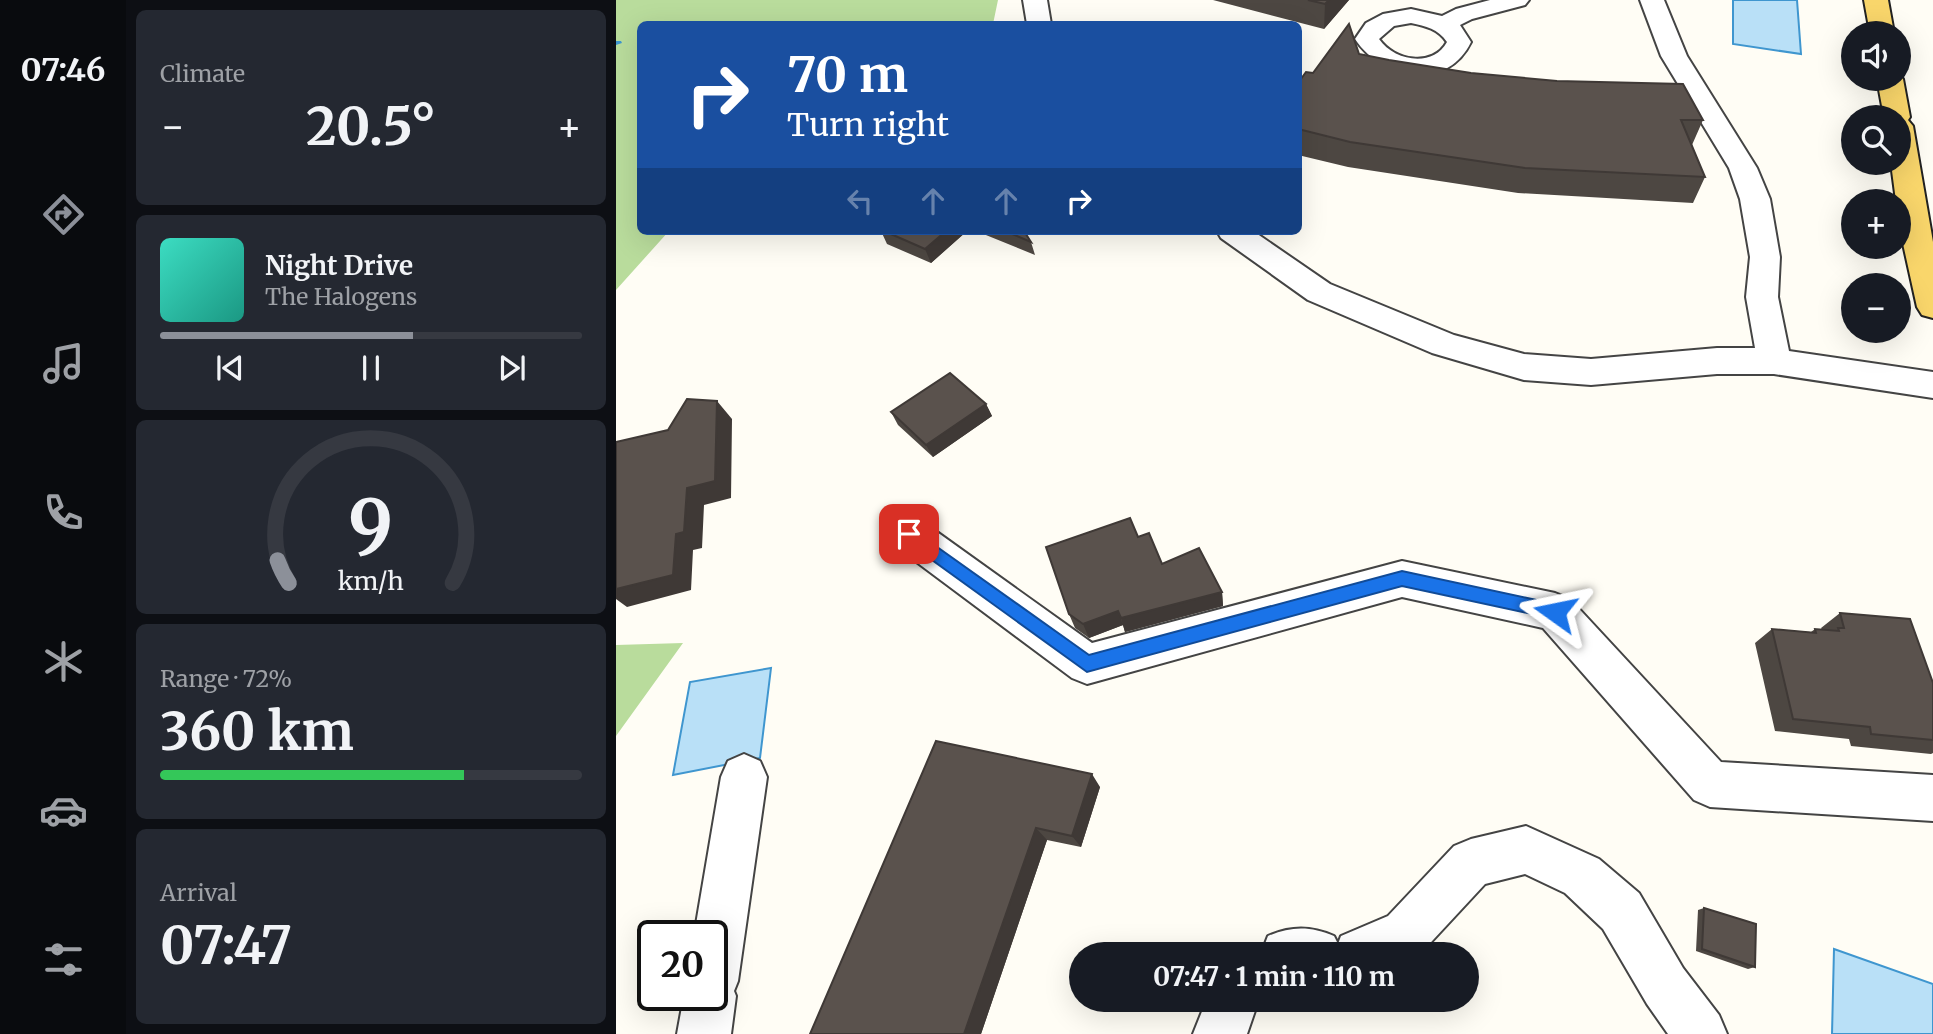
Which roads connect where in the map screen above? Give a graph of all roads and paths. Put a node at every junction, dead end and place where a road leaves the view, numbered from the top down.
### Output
1 (1035, 0) edge
2 (1517, 0) edge
3 (1645, 1) edge
4 (1877, 1) edge
5 (1038, 21) edge
6 (1880, 21) edge
7 (1444, 24) dead end
8 (1907, 175) edge
9 (1238, 235) edge
10 (1933, 307) edge
11 (1774, 361) junction
12 (1933, 385) edge
13 (909, 534) dead end
14 (744, 777) dead end
15 (1933, 798) edge
16 (722, 920) edge
17 (1387, 942) edge
18 (708, 1011) edge
19 (1228, 1012) edge
20 (704, 1034) edge
21 (1220, 1034) edge
22 (1700, 1034) edge

1 - 5 lane
2 - 7 lane
3 - 11 lane
4 - 6 main road
8 - 10 main road
9 - 11 lane
11 - 12 lane
13 - 15 lane
14 - 16 lane
17 - 22 lane
18 - 20 lane
19 - 21 lane

